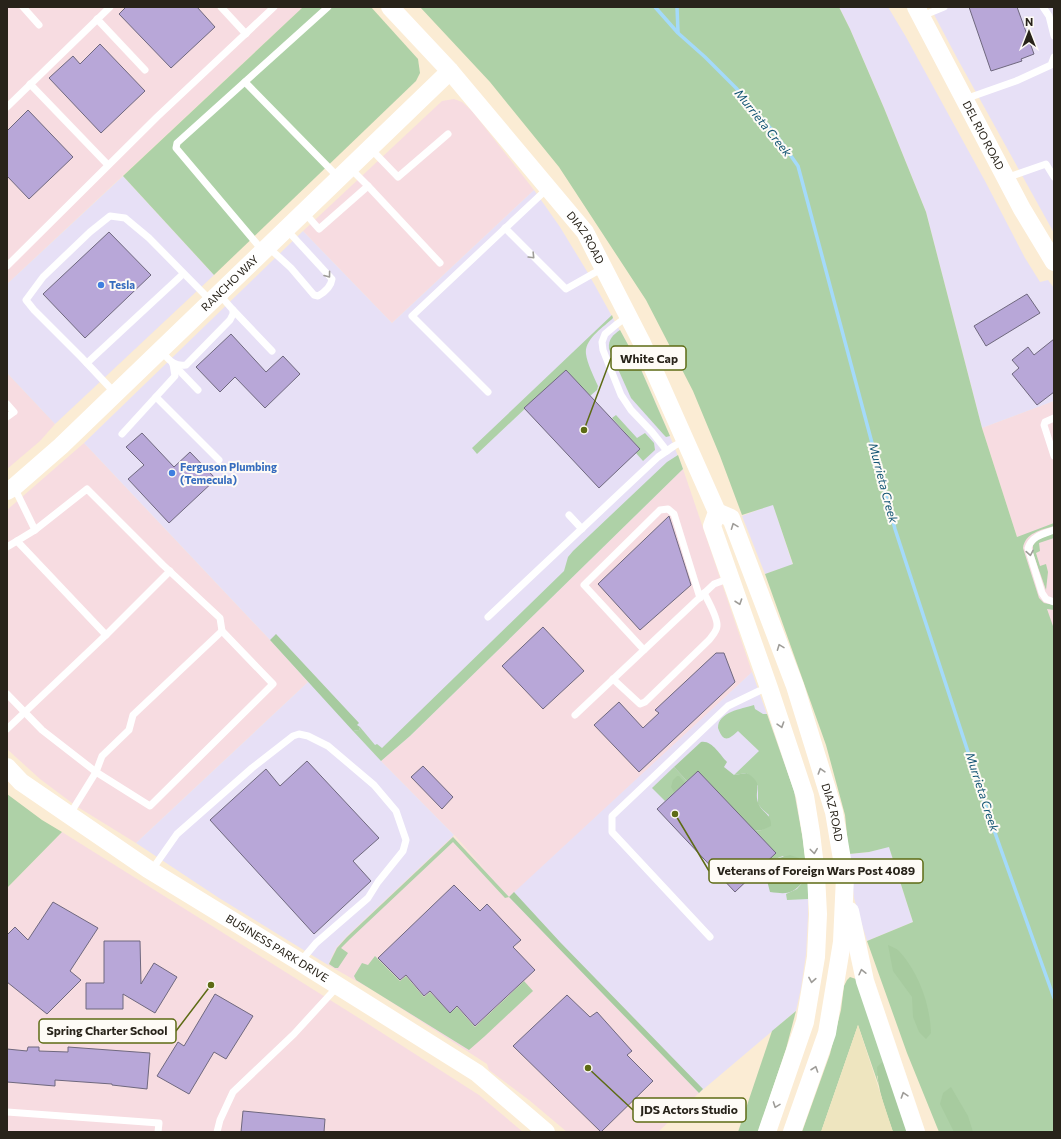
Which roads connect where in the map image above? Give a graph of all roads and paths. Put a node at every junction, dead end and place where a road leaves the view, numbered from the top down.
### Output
1 (23, 7) edge
2 (110, 7) edge
3 (221, 7) edge
4 (274, 7) edge
5 (328, 7) edge
6 (390, 7) edge
7 (944, 7) edge
8 (1043, 7) edge
9 (919, 10) edge
10 (97, 19) junction
11 (40, 25) dead end
12 (246, 34) junction
13 (1054, 36) edge
14 (1054, 57) edge
15 (145, 70) dead end
16 (450, 71) junction
17 (245, 82) junction
18 (30, 84) junction
19 (965, 99) junction
20 (7, 107) edge
21 (448, 134) dead end
22 (370, 148) junction
23 (108, 165) junction
24 (344, 173) junction
25 (1054, 177) edge
26 (1006, 178) junction
27 (368, 186) junction
28 (548, 188) junction
29 (304, 212) junction
30 (505, 228) junction
31 (286, 229) junction
32 (266, 249) junction
33 (1054, 262) edge
34 (440, 263) dead end
35 (7, 266) edge
36 (604, 268) junction
37 (183, 274) junction
38 (215, 298) junction
39 (233, 310) junction
40 (629, 316) junction
41 (160, 350) junction
42 (272, 351) dead end
43 (87, 363) junction
44 (173, 364) junction
45 (198, 390) dead end
46 (488, 392) dead end
47 (115, 394) junction
48 (156, 397) junction
49 (7, 404) edge
50 (7, 417) edge
51 (1054, 418) edge
52 (122, 434) dead end
53 (685, 440) junction
54 (667, 451) junction
55 (1054, 456) edge
56 (219, 460) dead end
57 (10, 489) edge
58 (717, 512) junction
59 (568, 515) dead end
60 (582, 529) junction
61 (35, 530) junction
62 (1054, 530) edge
63 (17, 541) junction
64 (7, 547) edge
65 (170, 571) junction
66 (730, 578) junction
67 (702, 595) junction
68 (1054, 602) edge
69 (488, 617) dead end
70 (222, 631) junction
71 (106, 635) junction
72 (644, 650) junction
73 (613, 679) junction
74 (769, 688) junction
75 (7, 694) edge
76 (25, 713) junction
77 (575, 715) dead end
78 (7, 729) edge
79 (7, 767) edge
80 (96, 772) junction
81 (70, 814) junction
82 (151, 871) junction
83 (844, 877) junction
84 (710, 937) dead end
85 (300, 962) junction
86 (338, 986) junction
87 (7, 1112) edge
88 (158, 1132) edge
89 (217, 1132) edge
90 (546, 1132) edge
91 (767, 1132) edge
92 (792, 1132) edge
93 (916, 1132) edge

1 - 11 lane
2 - 10 lane
3 - 12 lane
4 - 12 lane
5 - 17 lane
6 - 16 main road, DIAZ ROAD
7 - 9 lane
8 - 13 lane
9 - 19 main road, DEL RIO ROAD
10 - 15 lane
10 - 18 lane
12 - 23 lane
14 - 19 lane
16 - 22 main road, RANCHO WAY
16 - 28 main road, DIAZ ROAD
17 - 24 lane
17 - 32 lane
18 - 20 lane
18 - 23 lane
19 - 26 main road, DEL RIO ROAD
21 - 22 lane
22 - 24 main road, RANCHO WAY
23 - 35 lane
24 - 27 lane
24 - 29 main road, RANCHO WAY
25 - 26 lane
26 - 33 main road, DEL RIO ROAD
27 - 29 lane
27 - 34 lane
28 - 30 lane
28 - 36 main road, DIAZ ROAD
29 - 31 main road, RANCHO WAY
30 -> 36 lane
30 - 46 lane
31 - 32 main road, RANCHO WAY
31 -> 32 lane
32 - 38 main road, RANCHO WAY
36 - 40 main road, DIAZ ROAD
37 - 38 lane
37 - 43 lane
37 - 43 lane
38 - 39 lane
38 - 41 main road, RANCHO WAY
39 - 42 lane
39 - 44 lane
40 - 53 main road, DIAZ ROAD
40 - 54 lane
41 - 44 lane
41 - 47 main road, RANCHO WAY
43 - 47 lane
44 - 45 lane
44 - 48 lane
47 - 57 main road, RANCHO WAY
48 - 52 lane
48 - 56 lane
49 - 50 lane
51 - 55 lane
53 - 54 lane
53 - 58 main road, DIAZ ROAD
54 - 60 lane
57 - 61 lane
58 - 66 main road, DIAZ ROAD
83 -> 58 main road, DIAZ ROAD
59 - 60 lane
60 - 69 lane
61 - 63 lane
61 - 65 lane
62 -> 68 lane
63 - 64 lane
63 - 71 lane
65 - 70 lane
65 - 71 lane
66 - 67 lane
66 -> 74 main road, DIAZ ROAD
67 - 72 lane
67 - 72 lane
67 - 73 lane
70 - 80 lane
70 - 80 lane
71 - 76 lane
72 - 73 lane
73 - 77 lane
74 - 84 lane
74 -> 91 main road, DIAZ ROAD
75 - 76 lane
76 - 78 lane
76 - 80 lane
79 - 81 main road, BUSINESS PARK DRIVE
80 - 81 lane
81 - 82 main road, BUSINESS PARK DRIVE
82 - 85 main road, BUSINESS PARK DRIVE
82 - 85 lane
92 -> 83 main road, DIAZ ROAD
93 -> 83 main road
85 - 86 main road, BUSINESS PARK DRIVE
86 - 89 lane
86 - 90 main road, BUSINESS PARK DRIVE
87 - 88 lane

